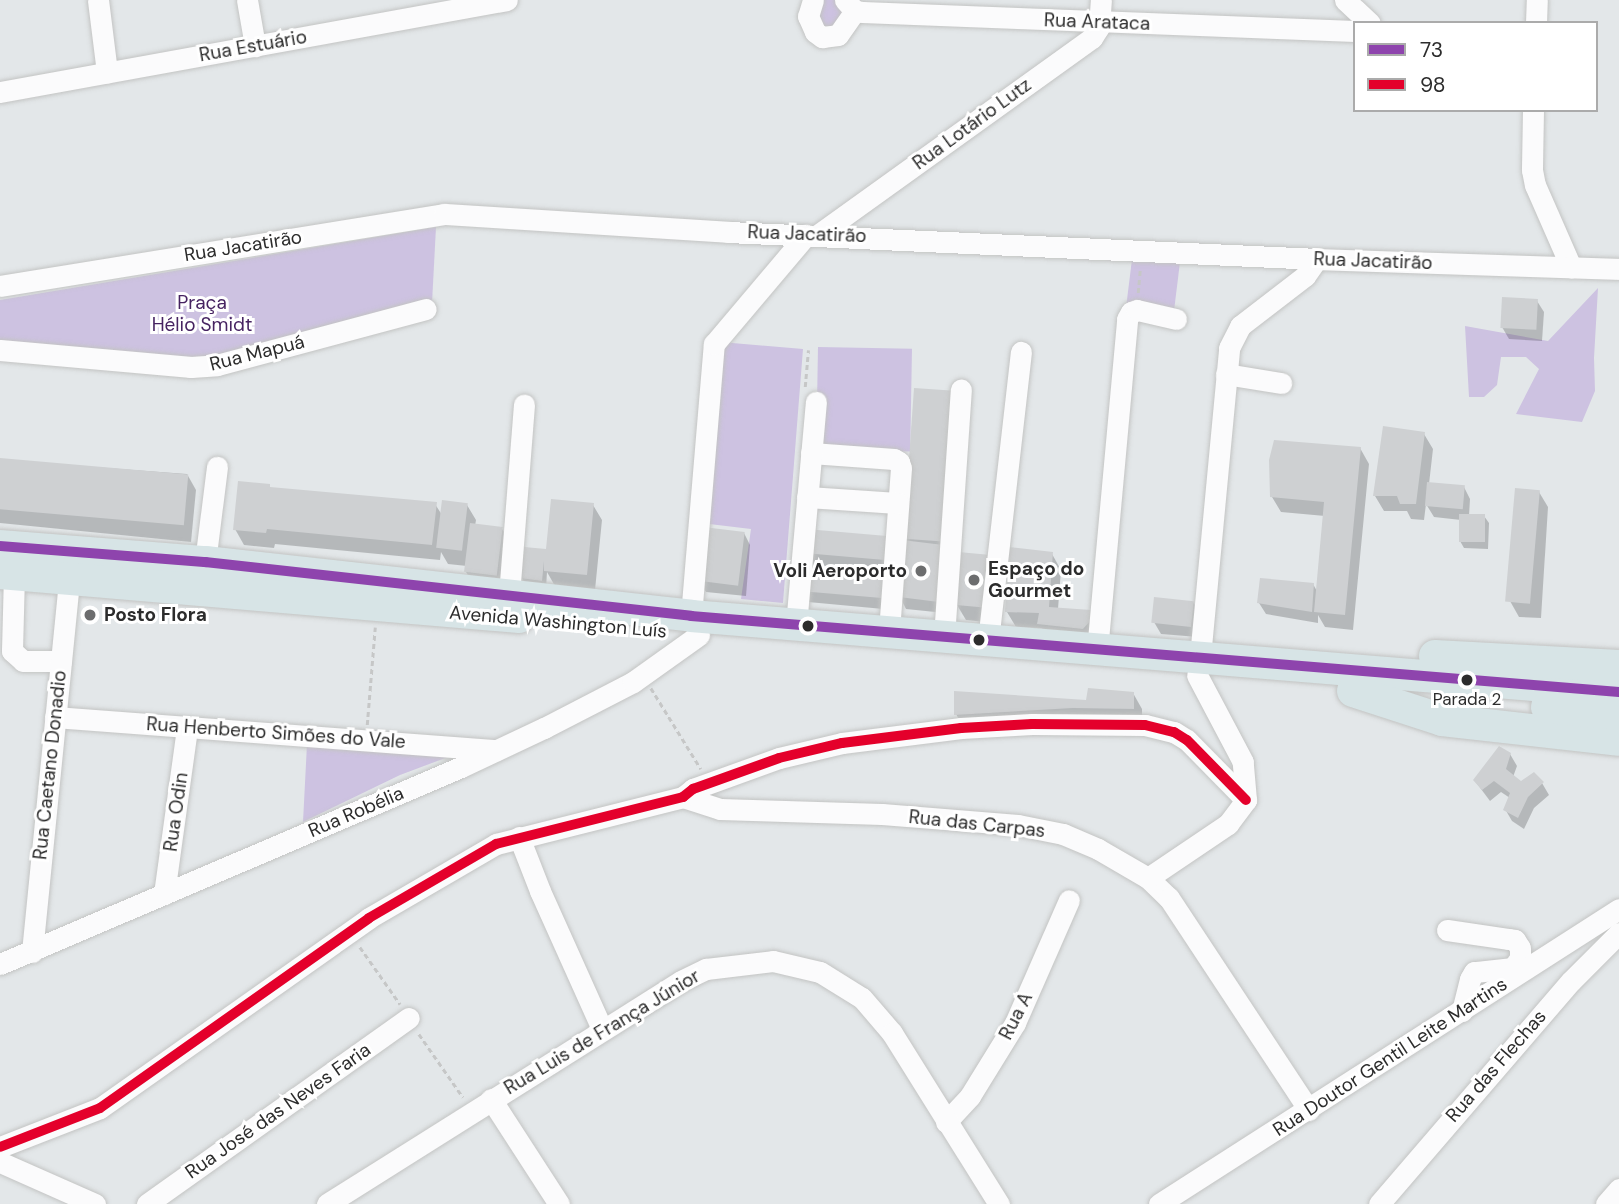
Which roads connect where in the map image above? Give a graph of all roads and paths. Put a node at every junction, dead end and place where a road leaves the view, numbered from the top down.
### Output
1 (98, 0) edge
2 (247, 0) edge
3 (507, 0) edge
4 (813, 0) edge
5 (1101, 0) edge
6 (1345, 0) edge
7 (1537, 0) edge
8 (850, 6) edge
9 (951, 8) edge
10 (1368, 21) edge
11 (1536, 21) edge
12 (1100, 23) junction
13 (1353, 31) edge
14 (255, 46) junction
15 (107, 72) junction
16 (0, 92) edge
17 (1533, 112) edge
18 (813, 235) junction
19 (1141, 249) junction
20 (1317, 259) junction
21 (1572, 267) junction
22 (1619, 269) edge
23 (0, 286) edge
24 (426, 309) dead end
25 (1137, 310) junction
26 (1177, 319) dead end
27 (0, 350) edge
28 (1021, 352) dead end
29 (1226, 374) junction
30 (1281, 383) dead end
31 (961, 390) dead end
32 (816, 402) dead end
33 (524, 405) dead end
34 (811, 453) junction
35 (216, 467) dead end
36 (807, 497) junction
37 (898, 503) junction
38 (0, 546) edge
39 (205, 562) junction
40 (7, 574) edge
41 (69, 579) junction
42 (509, 595) junction
43 (377, 606) junction
44 (695, 625) junction
45 (796, 625) junction
46 (889, 632) junction
47 (944, 637) junction
48 (988, 641) junction
49 (1097, 651) junction
50 (61, 661) junction
51 (1284, 663) junction
52 (1198, 666) junction
53 (1619, 666) edge
54 (643, 675) junction
55 (1474, 690) junction
56 (1353, 691) junction
57 (1619, 692) edge
58 (1619, 714) edge
59 (55, 717) junction
60 (187, 729) junction
61 (367, 738) junction
62 (1619, 740) edge
63 (496, 750) junction
64 (711, 783) junction
65 (683, 797) junction
66 (1246, 800) junction
67 (519, 837) junction
68 (1148, 878) junction
69 (164, 894) junction
70 (1069, 900) dead end
71 (1619, 909) edge
72 (1447, 930) dead end
73 (1619, 933) edge
74 (1577, 934) junction
75 (32, 951) junction
76 (1545, 956) junction
77 (1592, 958) junction
78 (0, 964) edge
79 (1571, 981) junction
80 (1462, 1011) junction
81 (409, 1018) dead end
82 (601, 1029) junction
83 (491, 1099) junction
84 (1309, 1110) junction
85 (946, 1122) junction
86 (0, 1147) edge
87 (0, 1162) edge
88 (1619, 1189) edge
89 (95, 1204) edge
90 (147, 1204) edge
91 (327, 1204) edge
92 (559, 1204) edge
93 (999, 1204) edge
94 (1159, 1204) edge
95 (1379, 1204) edge
96 (1606, 1204) edge

1 - 15 street
2 - 14 street
3 - 14 street, Rua Estuário
4 - 8 street
5 - 12 street
6 - 10 street
7 - 11 street
8 - 9 street, Rua Arataca
9 - 12 street, Rua Arataca
12 - 13 street, Rua Arataca
12 - 18 street, Rua Lotário Lutz
14 - 15 street, Rua Estuário
15 - 16 street, Rua Estuário
17 - 21 street
18 - 19 street, Rua Jacatirão
18 - 23 street, Rua Jacatirão
18 - 44 street, Rua Lotário Lutz
19 - 20 street, Rua Jacatirão
19 - 25 path
20 - 21 street, Rua Jacatirão
20 - 29 street
21 - 22 street, Rua Jacatirão
24 - 27 street, Rua Mapuá
25 - 26 street
25 - 49 street
28 - 48 street
29 - 30 street
29 - 52 street
31 - 47 street
32 - 34 street
33 - 42 street
34 - 36 street
34 - 37 street
35 - 39 street
36 - 37 street
36 - 45 street
37 - 46 street
38 - 39 highway, Avenida Washington Luís
39 - 42 highway, Avenida Washington Luís
40 - 41 highway, Avenida Washington Luís
40 - 50 street
41 - 43 highway, Avenida Washington Luís
41 - 50 street, Rua Caetano Donadio
42 - 44 highway, Avenida Washington Luís
43 - 44 highway, Avenida Washington Luís
43 - 61 path
44 - 45 highway, Avenida Washington Luís
44 - 52 highway, Avenida Washington Luís
44 - 54 street, Rua Robélia
45 - 46 highway, Avenida Washington Luís
46 - 47 highway, Avenida Washington Luís
47 - 48 highway, Avenida Washington Luís
48 - 49 highway, Avenida Washington Luís
49 - 52 highway, Avenida Washington Luís
50 - 59 street, Rua Caetano Donadio
51 - 52 highway, Avenida Washington Luís
51 - 53 highway
51 - 55 highway, Avenida Washington Luís
52 - 56 highway, Avenida Washington Luís
52 - 66 street
54 - 63 street, Rua Robélia
54 - 64 path
55 - 56 highway, Avenida Washington Luís
55 - 57 highway, Avenida Washington Luís
55 - 58 highway, Avenida Washington Luís
56 - 62 highway
59 - 60 street, Rua Henberto Simões do Vale
59 - 75 street, Rua Caetano Donadio
60 - 61 street, Rua Henberto Simões do Vale
60 - 69 street, Rua Odin
61 - 63 street, Rua Henberto Simões do Vale
63 - 69 street, Rua Robélia
64 - 65 street
64 - 66 street
65 - 67 street
65 - 68 street, Rua das Carpas
66 - 68 street
67 - 82 street
67 - 86 street
68 - 84 street, Rua das Carpas
69 - 75 street, Rua Robélia
70 - 85 street, Rua A
71 - 74 street, Rua Doutor Gentil Leite Martins
72 - 80 street
73 - 77 street, Rua das Flechas
74 - 76 street, Rua Doutor Gentil Leite Martins
74 - 77 street
75 - 78 street, Rua Robélia
76 - 79 street
76 - 80 street, Rua Doutor Gentil Leite Martins
77 - 79 street, Rua das Flechas
79 - 95 street, Rua das Flechas
80 - 84 street, Rua Doutor Gentil Leite Martins
81 - 90 street, Rua José das Neves Faria
82 - 83 street, Rua Luis de França Júnior
82 - 85 street, Rua Luis de França Júnior
83 - 91 street, Rua Luis de França Júnior
83 - 92 street
84 - 94 street, Rua Doutor Gentil Leite Martins
85 - 93 street, Rua Luis de França Júnior
87 - 89 street
88 - 96 street

